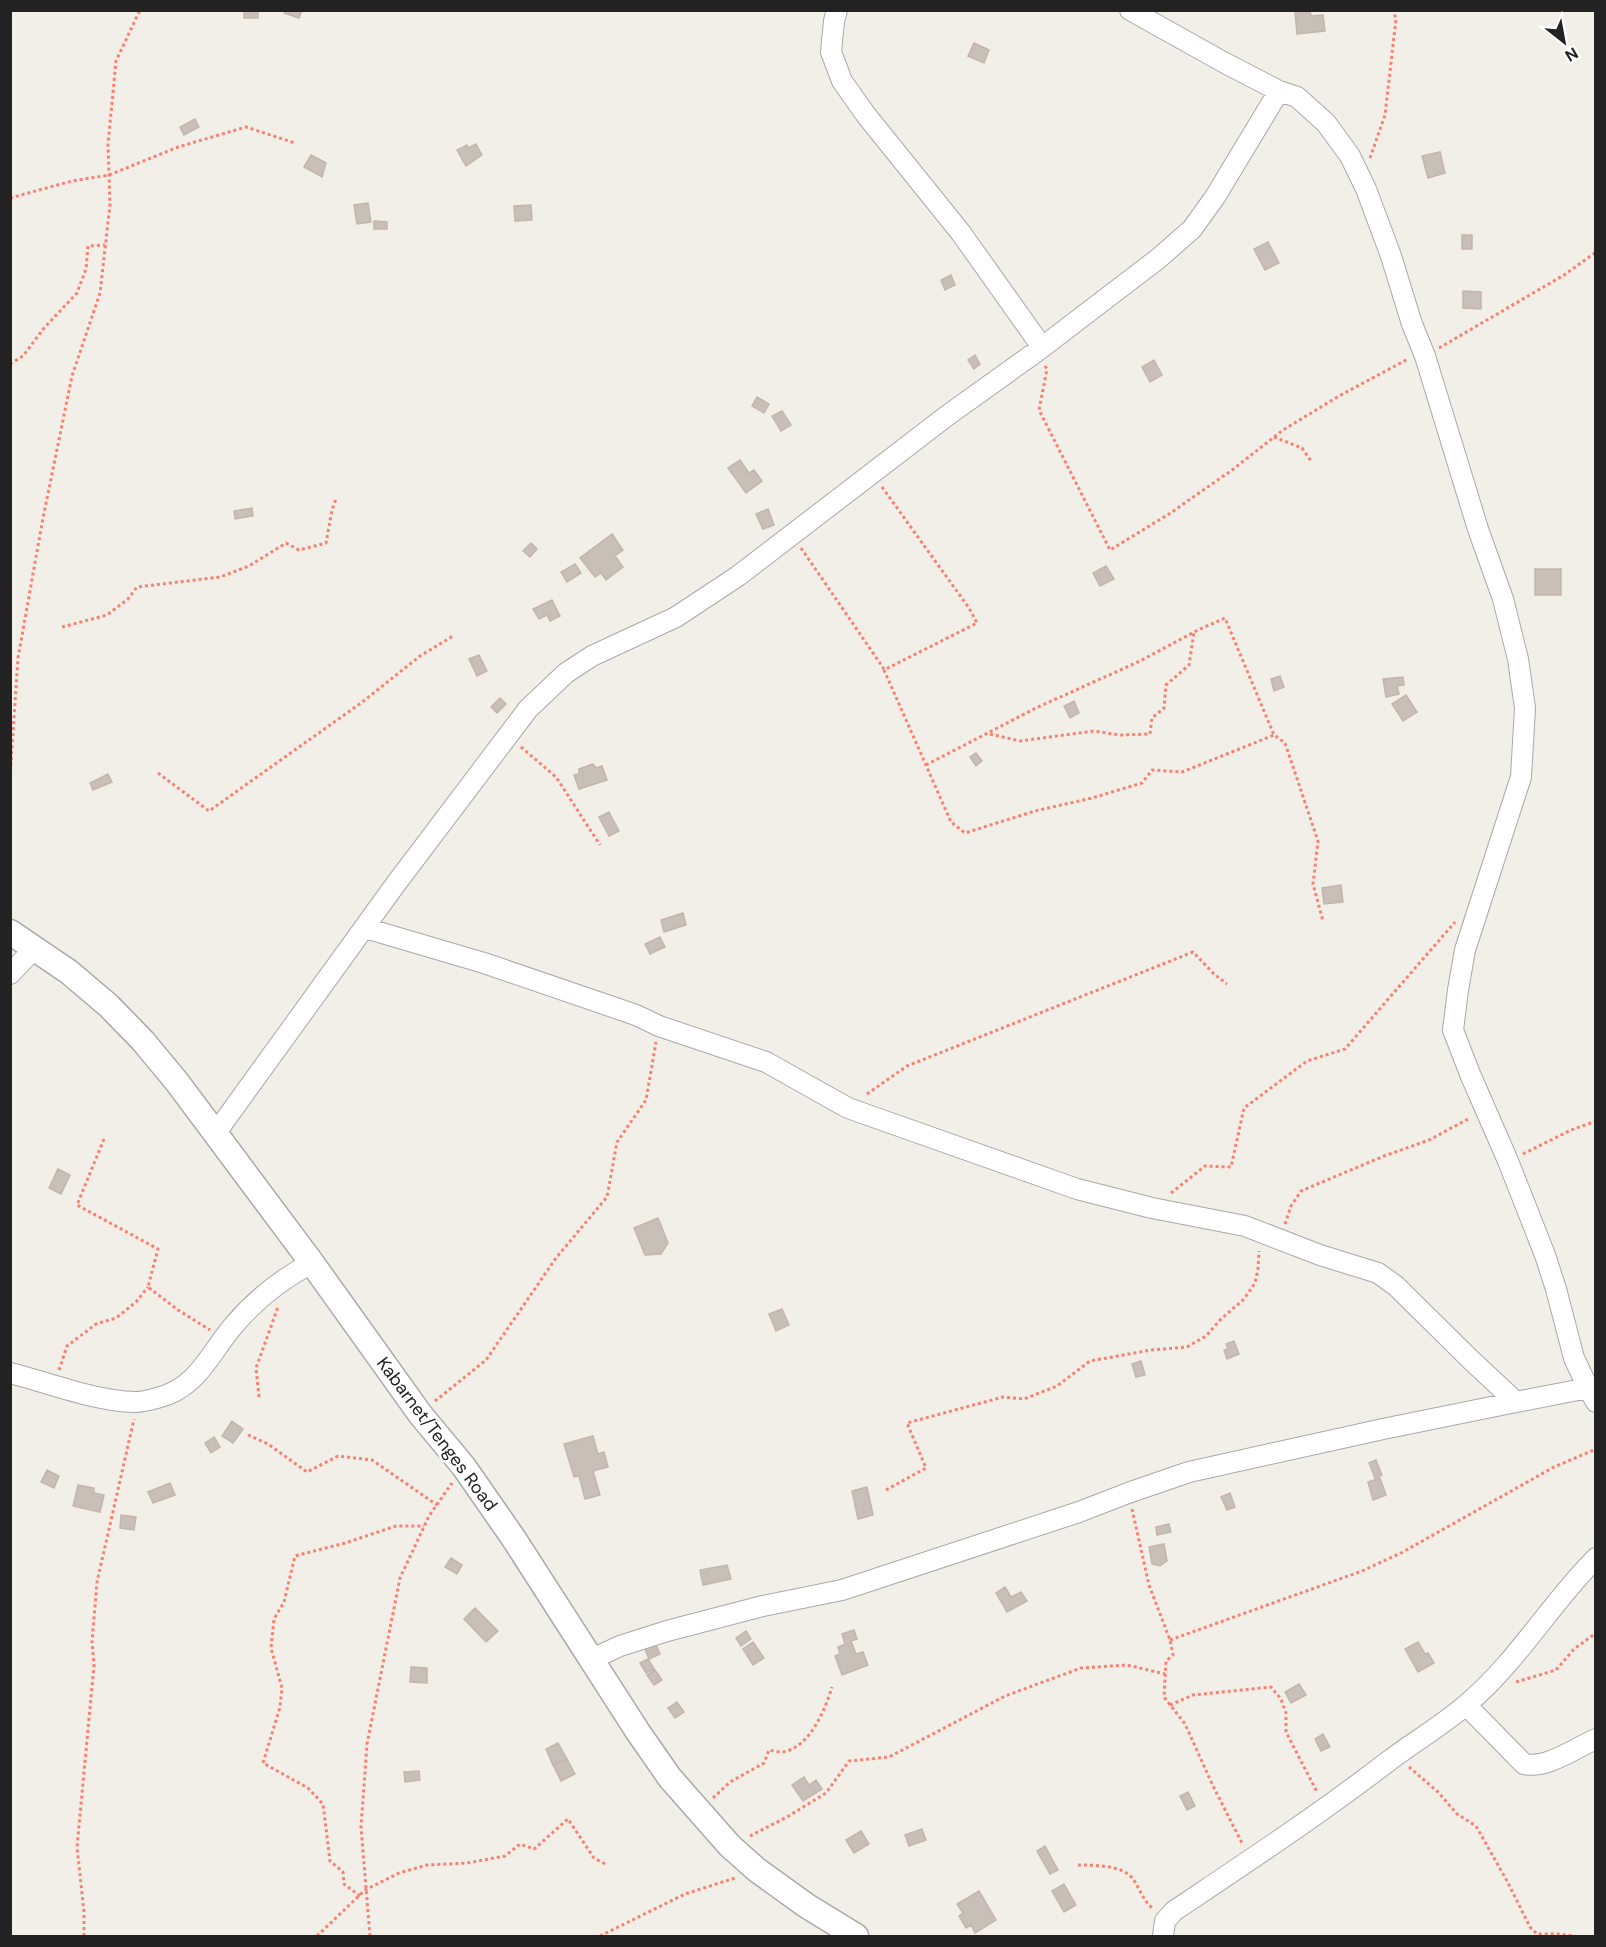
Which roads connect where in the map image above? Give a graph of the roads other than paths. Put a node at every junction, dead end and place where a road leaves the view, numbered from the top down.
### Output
1 (837, 10) edge
2 (1130, 10) edge
3 (1279, 91) junction
4 (1039, 350) junction
5 (364, 928) junction
6 (10, 932) edge
7 (34, 949) junction
8 (10, 975) edge
9 (215, 1134) junction
10 (312, 1263) junction
11 (10, 1373) edge
12 (1592, 1395) edge
13 (1516, 1401) junction
14 (1596, 1558) edge
15 (592, 1659) junction
16 (1466, 1705) junction
17 (1596, 1739) edge
18 (856, 1936) edge
19 (1163, 1936) edge

1 - 4 street
2 - 3 street
3 - 4 street
3 - 12 street
4 - 5 street
5 - 9 street
5 - 13 street
6 - 7 street, Kabarnet/Tenges Road
7 - 8 street
7 - 9 street, Kabarnet/Tenges Road
9 - 10 street, Kabarnet/Tenges Road
10 - 11 street
10 - 15 street, Kabarnet/Tenges Road
12 - 13 street
13 - 15 street
14 - 16 street
15 - 18 street, Kabarnet/Tenges Road
16 - 17 street
16 - 19 street

